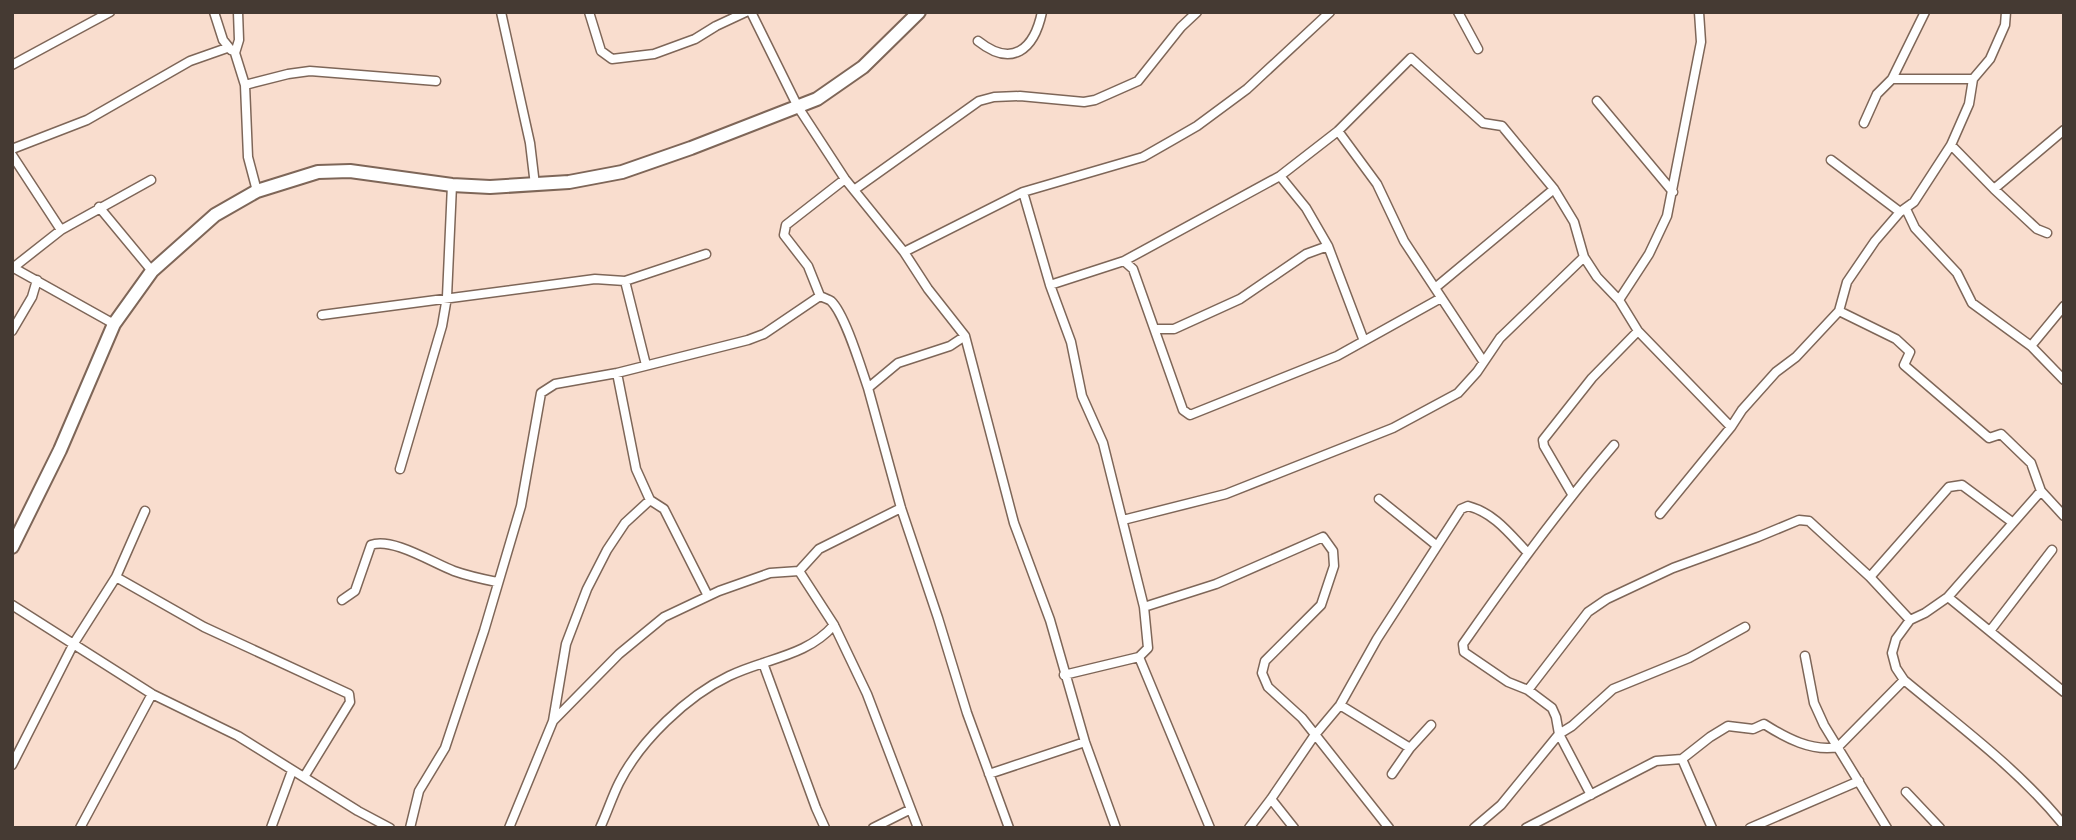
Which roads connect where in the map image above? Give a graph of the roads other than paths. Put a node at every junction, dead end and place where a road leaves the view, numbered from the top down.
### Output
1 (110, 12) edge
2 (214, 12) edge
3 (238, 12) edge
4 (501, 12) edge
5 (589, 12) edge
6 (748, 12) edge
7 (919, 12) edge
8 (1042, 12) edge
9 (1197, 12) edge
10 (1330, 12) edge
11 (1458, 12) edge
12 (1699, 12) edge
13 (1924, 12) edge
14 (2006, 12) edge
15 (978, 41) dead end
16 (1478, 49) dead end
17 (231, 51) junction
18 (12, 65) edge
19 (1892, 79) junction
20 (1973, 79) junction
21 (436, 81) dead end
22 (245, 85) junction
23 (1597, 101) dead end
24 (798, 107) junction
25 (1864, 123) dead end
26 (2064, 130) edge
27 (1338, 131) junction
28 (1951, 145) junction
29 (12, 149) edge
30 (12, 155) edge
31 (1831, 160) dead end
32 (1280, 176) junction
33 (845, 179) junction
34 (151, 180) dead end
35 (452, 185) junction
36 (535, 185) junction
37 (1554, 189) junction
38 (1994, 189) junction
39 (854, 190) junction
40 (257, 191) junction
41 (1023, 192) junction
42 (1673, 192) junction
43 (99, 207) junction
44 (1903, 211) junction
45 (61, 230) junction
46 (2047, 233) dead end
47 (1328, 246) junction
48 (904, 252) junction
49 (706, 254) dead end
50 (1584, 257) junction
51 (1124, 261) junction
52 (13, 267) edge
53 (152, 271) junction
54 (37, 280) junction
55 (625, 281) junction
56 (1050, 285) junction
57 (1435, 288) junction
58 (820, 296) junction
59 (447, 297) junction
60 (1441, 298) junction
61 (1619, 300) junction
62 (2064, 306) edge
63 (1839, 311) junction
64 (322, 314) dead end
65 (114, 324) junction
66 (1155, 329) junction
67 (12, 331) edge
68 (1638, 331) junction
69 (965, 336) junction
70 (1364, 341) junction
71 (2031, 346) junction
72 (1482, 361) junction
73 (646, 365) junction
74 (617, 373) junction
75 (2064, 380) edge
76 (868, 388) junction
77 (1731, 427) junction
78 (1614, 445) dead end
79 (400, 469) dead end
80 (2041, 491) junction
81 (1572, 494) junction
82 (1379, 499) dead end
83 (650, 500) junction
84 (901, 508) junction
85 (145, 512) dead end
86 (1660, 514) dead end
87 (2064, 516) edge
88 (1123, 520) junction
89 (2012, 522) junction
90 (1436, 545) junction
91 (12, 547) edge
92 (2052, 550) dead end
93 (1527, 552) junction
94 (799, 571) junction
95 (116, 577) junction
96 (1870, 577) junction
97 (497, 582) junction
98 (708, 596) junction
99 (1948, 597) junction
100 (342, 600) dead end
101 (12, 605) edge
102 (1144, 607) junction
103 (1910, 620) junction
104 (834, 625) junction
105 (1745, 627) dead end
106 (1990, 631) junction
107 (74, 643) junction
108 (1805, 656) dead end
109 (1139, 657) junction
110 (763, 663) junction
111 (1065, 675) junction
112 (1904, 680) junction
113 (1528, 690) junction
114 (2064, 692) edge
115 (152, 694) junction
116 (1340, 705) junction
117 (554, 721) junction
118 (1431, 725) dead end
119 (1559, 734) junction
120 (1314, 736) junction
121 (1084, 742) junction
122 (1838, 747) junction
123 (1410, 748) junction
124 (1682, 759) junction
125 (12, 765) edge
126 (292, 771) junction
127 (989, 774) junction
128 (1392, 774) dead end
129 (304, 777) junction
130 (1859, 781) junction
131 (1906, 792) dead end
132 (1591, 795) junction
133 (1271, 799) junction
134 (909, 810) junction
135 (2062, 824) edge
136 (80, 828) edge
137 (271, 828) edge
138 (390, 828) edge
139 (410, 828) edge
140 (509, 828) edge
141 (600, 828) edge
142 (825, 828) edge
143 (873, 828) edge
144 (918, 828) edge
145 (1009, 828) edge
146 (1116, 828) edge
147 (1210, 828) edge
148 (1249, 828) edge
149 (1294, 828) edge
150 (1389, 828) edge
151 (1474, 828) edge
152 (1526, 828) edge
153 (1712, 828) edge
154 (1750, 828) edge
155 (1887, 828) edge
156 (1941, 828) edge

1 - 18 street
2 - 17 street
3 - 17 street
4 - 36 street
5 - 6 street
6 - 24 street
7 - 24 main road
8 - 15 street
9 - 39 street
10 - 41 street
11 - 16 street
12 - 42 street
13 - 19 street
14 - 20 street
17 - 22 street
17 - 29 street
19 - 20 street
19 - 25 street
20 - 28 street
21 - 22 street
22 - 40 street
23 - 42 street
24 - 33 street
24 - 36 main road
26 - 38 street
27 - 32 street
27 - 37 street
27 - 57 street
28 - 38 street
28 - 44 street
30 - 45 street
31 - 44 street
32 - 47 street
32 - 51 street
33 - 39 street
33 - 58 street
34 - 43 street
35 - 36 main road
35 - 40 main road
35 - 59 street
37 - 50 street
37 - 57 street
38 - 46 street
39 - 48 street
40 - 53 main road
41 - 48 street
41 - 56 street
42 - 61 street
43 - 45 street
43 - 53 street
44 - 63 street
44 - 71 street
45 - 52 street
47 - 66 street
47 - 70 street
48 - 69 street
49 - 55 street
50 - 61 street
50 - 72 street
51 - 56 street
51 - 66 street
52 - 54 street
53 - 65 main road
54 - 65 street
54 - 67 street
55 - 59 street
55 - 73 street
56 - 88 street
57 - 60 street
58 - 73 street
58 - 76 street
59 - 64 street
59 - 79 street
60 - 70 street
60 - 72 street
61 - 68 street
62 - 71 street
63 - 77 street
63 - 80 street
65 - 91 main road
66 - 70 street
68 - 77 street
68 - 81 street
69 - 76 street
69 - 111 street
71 - 75 street
72 - 88 street
73 - 74 street
74 - 83 street
74 - 97 street
76 - 84 street
77 - 86 street
78 - 81 street
80 - 87 street
80 - 89 street
81 - 93 street
82 - 90 street
83 - 98 street
83 - 117 street
84 - 94 street
84 - 127 street
85 - 95 street
88 - 102 street
89 - 96 street
89 - 99 street
90 - 93 street
90 - 116 street
92 - 106 street
93 - 113 street
94 - 98 street
94 - 104 street
95 - 107 street
95 - 129 street
96 - 103 street
96 - 113 street
97 - 100 street
97 - 139 street
98 - 117 street
99 - 103 street
99 - 106 street
101 - 107 street
102 - 109 street
102 - 120 street
103 - 112 street
104 - 110 street
104 - 134 street
105 - 119 street
106 - 114 street
107 - 115 street
107 - 125 street
108 - 122 street
109 - 111 street
109 - 147 street
110 - 141 street
110 - 142 street
111 - 121 street
112 - 122 street
112 - 135 street
113 - 119 street
115 - 126 street
115 - 136 street
116 - 120 street
116 - 123 street
117 - 140 street
118 - 123 street
119 - 132 street
119 - 151 street
120 - 133 street
120 - 150 street
121 - 127 street
121 - 146 street
122 - 124 street
122 - 130 street
123 - 128 street
124 - 132 street
124 - 153 street
126 - 129 street
126 - 137 street
127 - 145 street
129 - 138 street
130 - 154 street
130 - 155 street
131 - 156 street
132 - 152 street
133 - 148 street
133 - 149 street
134 - 143 street
134 - 144 street

